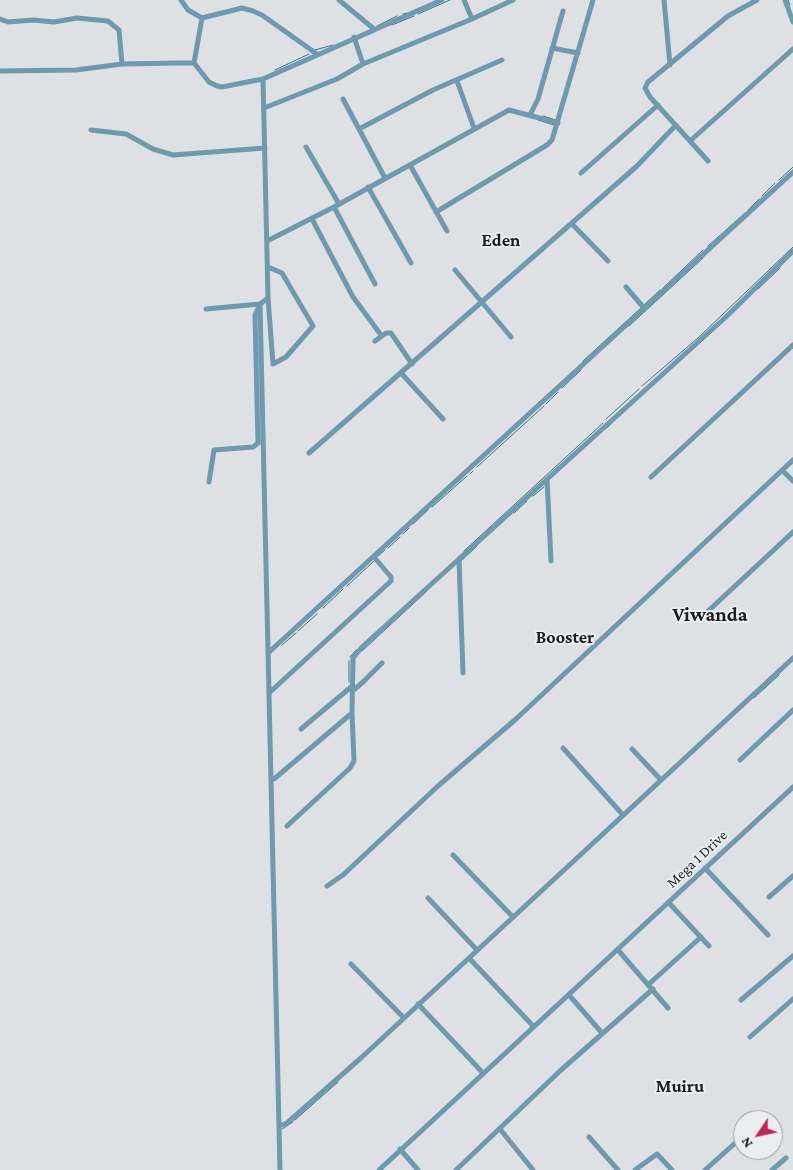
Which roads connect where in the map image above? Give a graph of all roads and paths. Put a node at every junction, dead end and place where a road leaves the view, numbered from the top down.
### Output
1 (181, 0) edge
2 (339, 0) edge
3 (442, 0) edge
4 (464, 0) edge
5 (513, 0) edge
6 (593, 0) edge
7 (664, 0) edge
8 (757, 0) edge
9 (785, 0) edge
10 (563, 12) dead end
11 (202, 18) junction
12 (0, 19) edge
13 (472, 19) junction
14 (793, 22) edge
15 (374, 30) junction
16 (354, 37) junction
17 (552, 48) junction
18 (793, 49) edge
19 (317, 54) junction
20 (578, 54) junction
21 (502, 60) dead end
22 (194, 63) junction
23 (122, 64) junction
24 (363, 64) junction
25 (670, 65) junction
26 (0, 71) edge
27 (263, 78) junction
28 (457, 81) junction
29 (343, 99) dead end
30 (658, 105) junction
31 (264, 108) junction
32 (530, 115) junction
33 (558, 123) junction
34 (676, 125) junction
35 (474, 128) junction
36 (359, 129) junction
37 (91, 130) dead end
38 (690, 141) junction
39 (306, 147) dead end
40 (265, 148) junction
41 (708, 161) dead end
42 (410, 165) junction
43 (793, 172) edge
44 (581, 173) dead end
45 (385, 178) junction
46 (368, 187) junction
47 (336, 206) junction
48 (436, 212) junction
49 (312, 219) junction
50 (572, 224) junction
51 (447, 231) dead end
52 (268, 240) junction
53 (793, 251) edge
54 (608, 261) dead end
55 (411, 263) dead end
56 (268, 267) junction
57 (455, 270) dead end
58 (375, 284) dead end
59 (626, 287) dead end
60 (268, 298) junction
61 (482, 302) junction
62 (260, 304) junction
63 (644, 308) junction
64 (206, 309) dead end
65 (381, 335) junction
66 (511, 337) dead end
67 (375, 341) dead end
68 (793, 345) edge
69 (412, 364) junction
70 (402, 373) junction
71 (442, 420) dead end
72 (309, 453) dead end
73 (793, 460) edge
74 (782, 470) junction
75 (651, 477) dead end
76 (547, 479) junction
77 (793, 481) edge
78 (210, 482) dead end
79 (793, 532) edge
80 (374, 557) junction
81 (459, 560) junction
82 (551, 561) dead end
83 (706, 612) dead end
84 (268, 653) junction
85 (793, 658) edge
86 (382, 663) dead end
87 (463, 673) dead end
88 (351, 687) junction
89 (269, 693) junction
90 (793, 710) edge
91 (352, 713) junction
92 (301, 729) dead end
93 (563, 748) dead end
94 (632, 749) dead end
95 (740, 760) dead end
96 (274, 779) dead end
97 (661, 780) junction
98 (793, 787) edge
99 (624, 815) junction
100 (287, 826) dead end
101 (453, 855) dead end
102 (705, 868) junction
103 (793, 876) edge
104 (326, 886) dead end
105 (769, 897) dead end
106 (428, 898) dead end
107 (669, 903) junction
108 (512, 916) junction
109 (768, 935) dead end
110 (701, 937) junction
111 (709, 946) dead end
112 (477, 950) junction
113 (618, 950) junction
114 (793, 956) edge
115 (469, 958) junction
116 (351, 964) dead end
117 (651, 986) junction
118 (569, 995) junction
119 (793, 999) edge
120 (741, 1000) dead end
121 (418, 1004) junction
122 (668, 1008) dead end
123 (403, 1017) junction
124 (534, 1026) junction
125 (602, 1033) junction
126 (750, 1037) dead end
127 (484, 1073) junction
128 (279, 1126) junction
129 (500, 1129) junction
130 (589, 1138) dead end
131 (733, 1145) edge
132 (400, 1149) junction
133 (786, 1158) dead end
134 (280, 1170) edge
135 (379, 1170) edge
136 (418, 1170) edge
137 (456, 1170) edge
138 (533, 1170) edge
139 (618, 1170) edge
140 (635, 1170) edge
141 (672, 1170) edge
142 (705, 1170) edge
143 (772, 1170) edge

1 - 11 street
2 - 15 street
3 - 15 street
4 - 13 street
5 - 13 street
6 - 20 street
7 - 25 street
8 - 25 street
9 - 14 street
10 - 17 street
11 - 19 street
11 - 22 street
12 - 23 street
13 - 24 street
15 - 16 street
16 - 19 street
16 - 24 street
17 - 20 street
17 - 32 street
18 - 38 street
19 - 27 street
20 - 33 street
21 - 28 street
22 - 23 street
22 - 27 street
23 - 26 street
24 - 31 street
25 - 30 street
27 - 31 street
28 - 35 street
28 - 36 street
29 - 36 street
30 - 34 street
30 - 44 street
31 - 40 street
32 - 33 street
32 - 35 street
33 - 48 street
34 - 38 street
34 - 50 street
35 - 42 street
36 - 45 street
37 - 40 street
38 - 41 street
39 - 47 street
40 - 52 street
42 - 45 street
42 - 48 street
43 - 63 street
45 - 46 street
46 - 47 street
46 - 55 street
47 - 49 street
47 - 58 street
48 - 51 street
49 - 52 street
49 - 65 street
50 - 54 street
50 - 61 street
52 - 56 street
53 - 76 street
56 - 60 street
56 - 60 street
57 - 61 street
59 - 63 street
60 - 62 street
61 - 66 street
61 - 69 street
62 - 64 street
62 - 78 street
62 - 84 street
63 - 80 street
65 - 67 street
65 - 69 street
68 - 75 street
69 - 70 street
70 - 71 street
70 - 72 street
73 - 74 street
74 - 77 street
74 - 104 street
76 - 81 street
76 - 82 street
79 - 83 street
80 - 84 street
80 - 89 street
81 - 87 street
81 - 88 street
84 - 89 street
85 - 97 street
86 - 88 street
88 - 91 street
88 - 92 street
89 - 128 street
90 - 95 street
91 - 96 street
91 - 100 street
93 - 99 street
94 - 97 street
97 - 99 street
98 - 102 street, Mega 1 Drive
99 - 108 street
101 - 108 street
102 - 107 street, Mega 1 Drive
102 - 109 street
103 - 105 street
106 - 112 street
107 - 110 street
107 - 113 street, Mega 1 Drive
108 - 112 street
110 - 111 street
110 - 117 street
112 - 115 street
113 - 117 street
113 - 118 street, Mega 1 Drive
114 - 120 street
115 - 121 street
115 - 124 street
116 - 123 street
117 - 122 street
117 - 125 street
118 - 124 street, Mega 1 Drive
118 - 125 street
119 - 126 street
121 - 123 street
121 - 127 street
123 - 128 street
124 - 127 street, Mega 1 Drive
125 - 129 street
127 - 132 street, Mega 1 Drive
128 - 134 street
129 - 137 street
129 - 138 street
130 - 139 street
131 - 142 street
132 - 135 street, Mega 1 Drive
132 - 136 street
133 - 143 street
140 - 141 street

